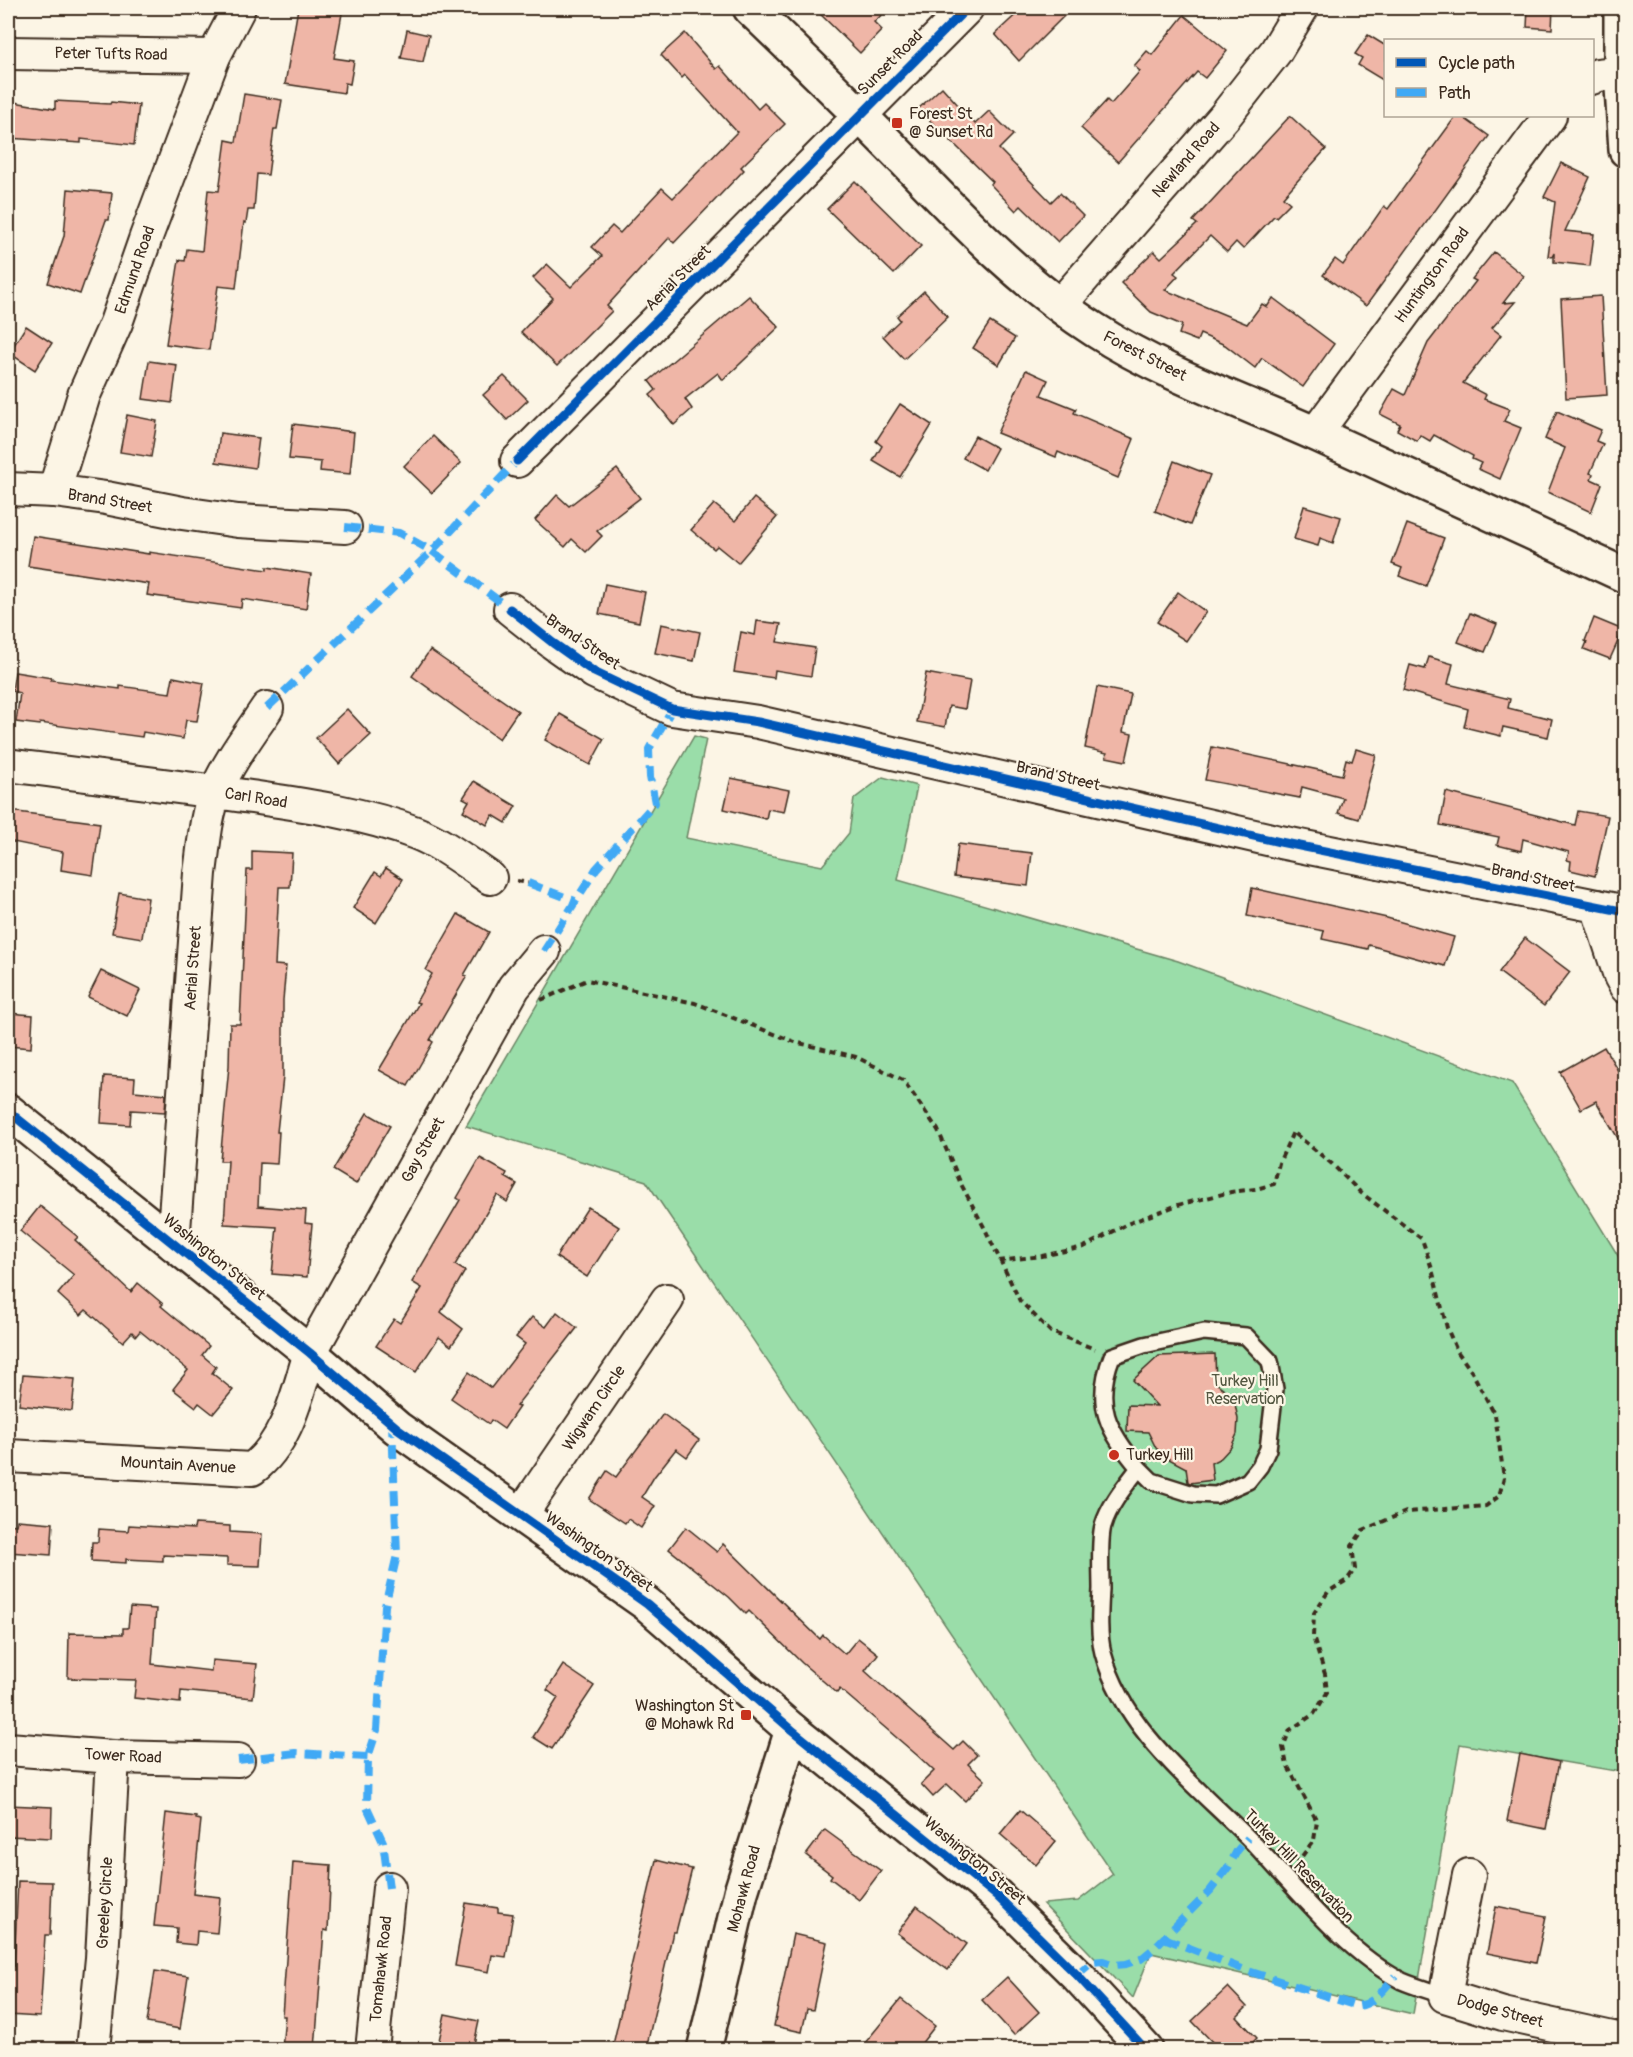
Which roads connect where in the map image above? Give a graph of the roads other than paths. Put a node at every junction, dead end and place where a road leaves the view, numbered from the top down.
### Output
1 (239, 8) edge
2 (750, 8) edge
3 (967, 8) edge
4 (1302, 8) edge
5 (1621, 8) edge
6 (8, 53) edge
7 (214, 56) junction
8 (1613, 74) edge
9 (860, 115) junction
10 (1549, 117) edge
11 (1626, 150) edge
12 (1060, 305) junction
13 (1315, 434) junction
14 (517, 461) dead end
15 (8, 489) edge
16 (54, 492) junction
17 (345, 527) dead end
18 (1626, 576) edge
19 (510, 609) dead end
20 (267, 708) dead end
21 (8, 765) edge
22 (216, 792) junction
23 (490, 878) dead end
24 (1611, 909) edge
25 (544, 951) dead end
26 (1626, 987) edge
27 (8, 1111) edge
28 (173, 1244) junction
29 (667, 1300) dead end
30 (310, 1353) junction
31 (8, 1456) edge
32 (1139, 1468) junction
33 (521, 1515) junction
34 (792, 1730) junction
35 (8, 1749) edge
36 (113, 1757) junction
37 (238, 1760) dead end
38 (1469, 1875) dead end
39 (389, 1888) dead end
40 (1445, 1996) junction
41 (1626, 2041) edge
42 (93, 2049) edge
43 (372, 2049) edge
44 (704, 2049) edge
45 (1146, 2049) edge

1 - 7 street, Edmund Road
2 - 9 street, Forest Street
3 - 9 street, Sunset Road
4 - 12 street, Newland Road
5 - 8 street
6 - 7 street, Peter Tufts Road
7 - 16 street, Edmund Road
8 - 11 street
9 - 12 street, Forest Street
9 - 14 street, Aerial Street
10 - 13 street, Huntington Road
12 - 13 street, Forest Street
13 - 18 street, Forest Street
15 - 16 street
16 - 17 street, Brand Street
19 - 24 street, Brand Street
20 - 22 street, Aerial Street
21 - 22 street, Carl Road
22 - 23 street, Carl Road
22 - 28 street, Aerial Street
24 - 26 street
25 - 30 street, Gay Street
27 - 28 street, Washington Street
28 - 30 street, Washington Street
29 - 33 street, Wigwam Circle
30 - 31 street, Mountain Avenue
30 - 33 street, Washington Street
32 - 32 lane
32 - 40 lane, Turkey Hill Reservation
33 - 34 street, Washington Street
34 - 44 street, Mohawk Road
34 - 45 street, Washington Street
35 - 36 street, Tower Road
36 - 37 street, Tower Road
36 - 42 street, Greeley Circle
38 - 40 street
39 - 43 street, Tomahawk Road
40 - 41 street, Dodge Street

